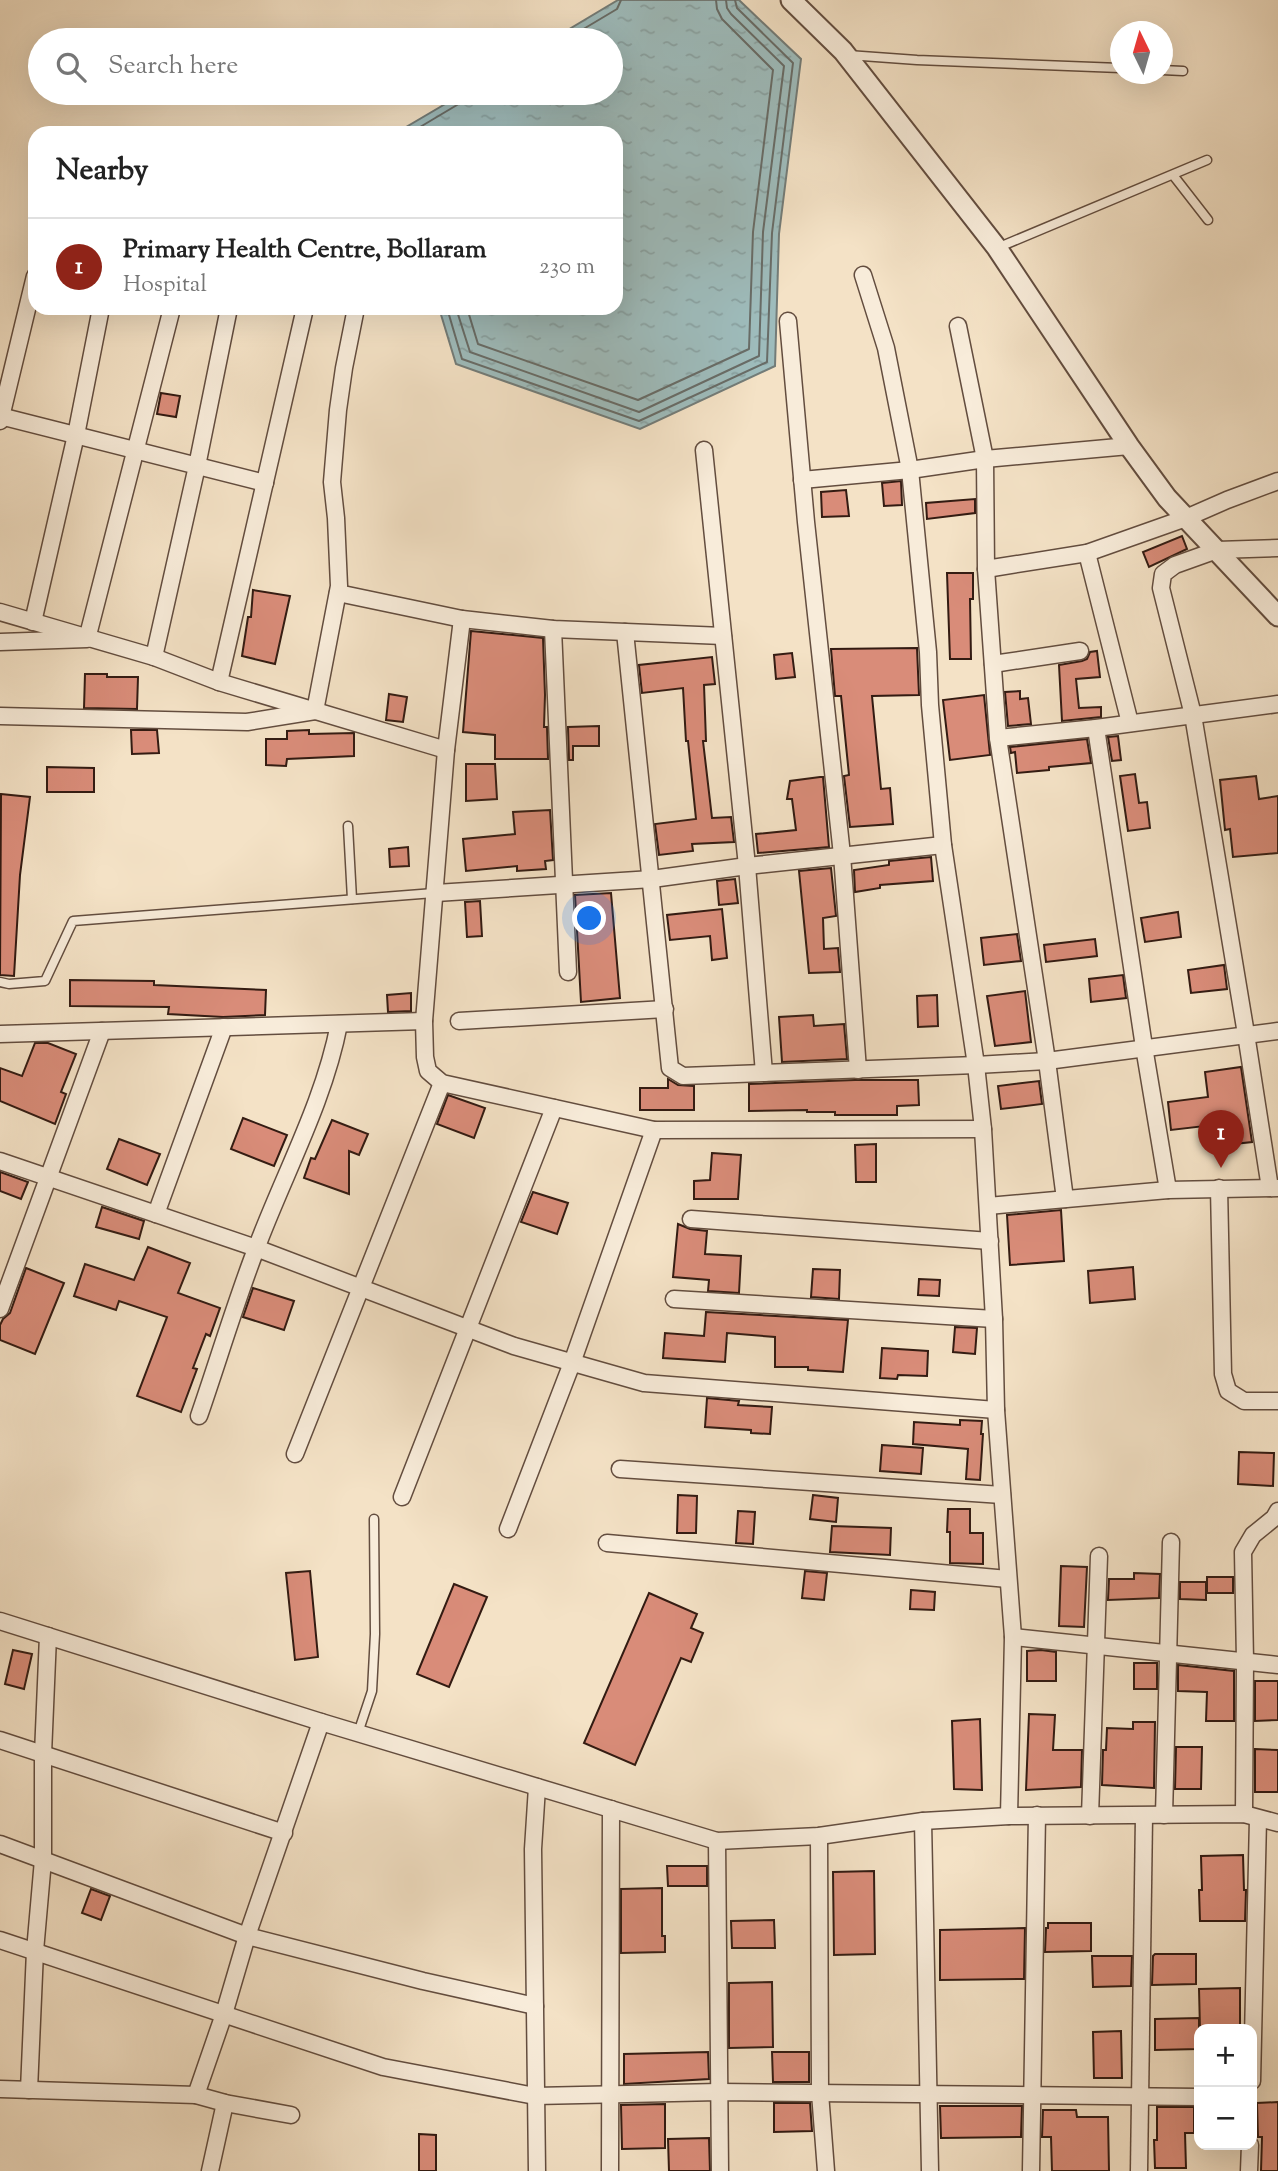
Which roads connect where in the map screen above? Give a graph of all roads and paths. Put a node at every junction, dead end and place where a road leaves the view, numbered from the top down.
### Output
1 (791, 0) edge
2 (845, 54) junction
3 (1110, 68) edge
4 (1173, 70) edge
5 (1183, 71) dead end
6 (1207, 160) dead end
7 (1173, 175) junction
8 (1208, 220) dead end
9 (996, 248) junction
10 (863, 275) dead end
11 (28, 304) edge
12 (100, 315) edge
13 (170, 315) edge
14 (228, 315) edge
15 (303, 315) edge
16 (355, 315) edge
17 (788, 321) dead end
18 (958, 326) dead end
19 (0, 418) edge
20 (76, 435) junction
21 (1129, 446) junction
22 (136, 450) junction
23 (704, 450) dead end
24 (985, 459) junction
25 (197, 466) junction
26 (909, 470) junction
27 (802, 480) junction
28 (1278, 481) edge
29 (265, 483) junction
30 (1186, 518) junction
31 (1278, 548) edge
32 (1217, 550) junction
33 (1087, 553) junction
34 (986, 569) junction
35 (338, 593) junction
36 (0, 612) edge
37 (1278, 616) edge
38 (462, 619) junction
39 (33, 622) junction
40 (553, 629) junction
41 (625, 632) junction
42 (723, 636) junction
43 (87, 639) junction
44 (0, 642) edge
45 (1080, 652) dead end
46 (154, 657) junction
47 (993, 664) junction
48 (219, 682) junction
49 (1278, 704) edge
50 (315, 711) junction
51 (1193, 715) junction
52 (0, 716) edge
53 (1130, 723) junction
54 (1096, 728) junction
55 (998, 738) junction
56 (446, 750) junction
57 (348, 826) dead end
58 (943, 845) junction
59 (842, 855) junction
60 (747, 866) junction
61 (652, 879) junction
62 (564, 886) junction
63 (436, 893) junction
64 (352, 899) junction
65 (568, 972) dead end
66 (0, 982) edge
67 (666, 1009) junction
68 (424, 1021) junction
69 (459, 1021) dead end
70 (339, 1024) junction
71 (224, 1027) junction
72 (102, 1031) junction
73 (1278, 1031) edge
74 (0, 1034) edge
75 (1247, 1034) junction
76 (1144, 1047) junction
77 (1047, 1061) junction
78 (976, 1065) junction
79 (858, 1070) junction
80 (764, 1073) junction
81 (442, 1083) junction
82 (554, 1108) junction
83 (983, 1129) junction
84 (654, 1130) junction
85 (0, 1161) edge
86 (49, 1178) junction
87 (1219, 1188) junction
88 (1274, 1188) edge
89 (1168, 1190) junction
90 (1065, 1199) junction
91 (988, 1206) junction
92 (156, 1214) junction
93 (691, 1219) dead end
94 (990, 1241) junction
95 (256, 1248) junction
96 (361, 1287) junction
97 (674, 1298) dead end
98 (0, 1309) edge
99 (994, 1320) junction
100 (469, 1329) junction
101 (572, 1363) junction
102 (1278, 1401) edge
103 (996, 1410) junction
104 (199, 1416) dead end
105 (295, 1454) dead end
106 (620, 1469) dead end
107 (1002, 1495) junction
108 (402, 1497) dead end
109 (1278, 1511) edge
110 (374, 1519) dead end
111 (508, 1529) dead end
112 (1171, 1542) dead end
113 (607, 1543) dead end
114 (1100, 1556) dead end
115 (1009, 1579) junction
116 (0, 1621) edge
117 (48, 1636) junction
118 (1013, 1637) junction
119 (1096, 1646) junction
120 (1168, 1653) junction
121 (1245, 1661) junction
122 (1278, 1665) edge
123 (321, 1722) junction
124 (358, 1733) junction
125 (0, 1740) edge
126 (43, 1754) junction
127 (537, 1787) junction
128 (611, 1810) junction
129 (1037, 1815) junction
130 (1164, 1815) junction
131 (1009, 1816) junction
132 (1090, 1816) junction
133 (1144, 1816) junction
134 (1251, 1817) junction
135 (923, 1821) junction
136 (1278, 1823) edge
137 (284, 1833) junction
138 (819, 1836) junction
139 (717, 1842) junction
140 (0, 1844) edge
141 (43, 1860) junction
142 (247, 1936) junction
143 (0, 1940) edge
144 (36, 1951) junction
145 (535, 2006) junction
146 (224, 2014) junction
147 (1252, 2024) edge
148 (0, 2089) edge
149 (29, 2090) junction
150 (719, 2092) junction
151 (820, 2093) junction
152 (196, 2095) junction
153 (928, 2095) junction
154 (1032, 2095) junction
155 (536, 2096) junction
156 (611, 2096) junction
157 (1139, 2096) junction
158 (1194, 2096) edge
159 (225, 2103) junction
160 (291, 2115) dead end
161 (1250, 2150) edge
162 (210, 2171) edge
163 (537, 2171) edge
164 (610, 2171) edge
165 (720, 2171) edge
166 (826, 2171) edge
167 (930, 2171) edge
168 (1031, 2171) edge
169 (1139, 2171) edge
170 (1249, 2171) edge

1 - 2 street
2 - 3 lane
2 - 9 street
4 - 5 lane
6 - 7 lane
7 - 8 lane
7 - 9 lane
9 - 21 street
10 - 26 street
11 - 19 street
12 - 20 street
13 - 22 street
14 - 25 street
15 - 29 street
16 - 35 street
17 - 27 street
18 - 24 street
19 - 20 street
20 - 22 street
20 - 39 street
21 - 24 street
21 - 30 street
22 - 25 street
22 - 43 street
23 - 42 street
24 - 26 street
24 - 34 street
25 - 29 street
25 - 46 street
26 - 27 street
26 - 58 street
27 - 59 street
28 - 30 street
29 - 48 street
30 - 32 street
30 - 33 street
31 - 32 street
32 - 37 street
32 - 51 street
33 - 34 street
33 - 53 street
34 - 47 street
35 - 38 street
35 - 50 street
36 - 39 street
38 - 40 street
38 - 56 street
39 - 43 street
40 - 41 street
40 - 62 street
41 - 42 street
41 - 61 street
42 - 60 street
43 - 44 street
43 - 46 street
45 - 47 street
46 - 48 street
47 - 55 street
48 - 50 street
49 - 51 street
50 - 52 street
50 - 56 street
51 - 53 street
51 - 75 street
53 - 54 street
54 - 55 street
54 - 76 street
55 - 77 street
56 - 63 street
57 - 64 lane
58 - 59 street
58 - 78 street
59 - 60 street
59 - 79 street
60 - 61 street
60 - 80 street
61 - 62 street
61 - 67 street
62 - 63 street
62 - 65 street
63 - 64 lane
63 - 68 street
64 - 66 lane
67 - 69 street
67 - 80 street
68 - 70 street
68 - 81 street
70 - 71 street
70 - 95 street
71 - 72 street
71 - 92 street
72 - 74 street
72 - 86 street
73 - 75 street
75 - 76 street
75 - 88 street
76 - 77 street
76 - 89 street
77 - 78 street
77 - 90 street
78 - 79 street
78 - 83 street
79 - 80 street
81 - 82 street
81 - 96 street
82 - 84 street
82 - 100 street
83 - 84 street
83 - 91 street
84 - 101 street
85 - 86 street
86 - 92 street
86 - 98 street
87 - 88 street
87 - 89 street
87 - 102 street
89 - 90 street
90 - 91 street
91 - 94 street
92 - 95 street
93 - 94 street
94 - 99 street
95 - 96 street
95 - 104 street
96 - 100 street
96 - 105 street
97 - 99 street
99 - 103 street
100 - 101 street
100 - 108 street
101 - 103 street
101 - 111 street
103 - 107 street
106 - 107 street
107 - 115 street
109 - 121 street
110 - 124 lane
112 - 120 street
113 - 115 street
114 - 119 street
115 - 118 street
116 - 117 street
117 - 123 street
117 - 126 street
118 - 119 street
118 - 131 street
119 - 120 street
119 - 132 street
120 - 121 street
120 - 130 street
121 - 122 street
121 - 134 street
123 - 124 street
123 - 137 street
124 - 127 street
125 - 126 street
126 - 137 street
126 - 141 street
127 - 128 street
127 - 145 street
128 - 139 street
128 - 156 street
129 - 131 street
129 - 132 street
129 - 154 street
130 - 133 street
130 - 134 street
131 - 135 street
132 - 133 street
133 - 157 street
134 - 136 street
134 - 147 street
135 - 138 street
135 - 153 street
137 - 142 street
138 - 139 street
138 - 151 street
139 - 150 street
140 - 141 street
141 - 142 street
141 - 144 street
142 - 145 street
142 - 146 street
143 - 144 street
144 - 146 street
144 - 149 street
145 - 155 street
146 - 152 street
146 - 155 street
148 - 149 street
149 - 152 street
150 - 151 street
150 - 156 street
150 - 165 street
151 - 153 street
151 - 166 street
152 - 159 street
153 - 154 street
153 - 167 street
154 - 157 street
154 - 168 street
155 - 156 street
155 - 163 street
156 - 164 street
157 - 158 street
157 - 169 street
159 - 160 street
159 - 162 street
161 - 170 street

